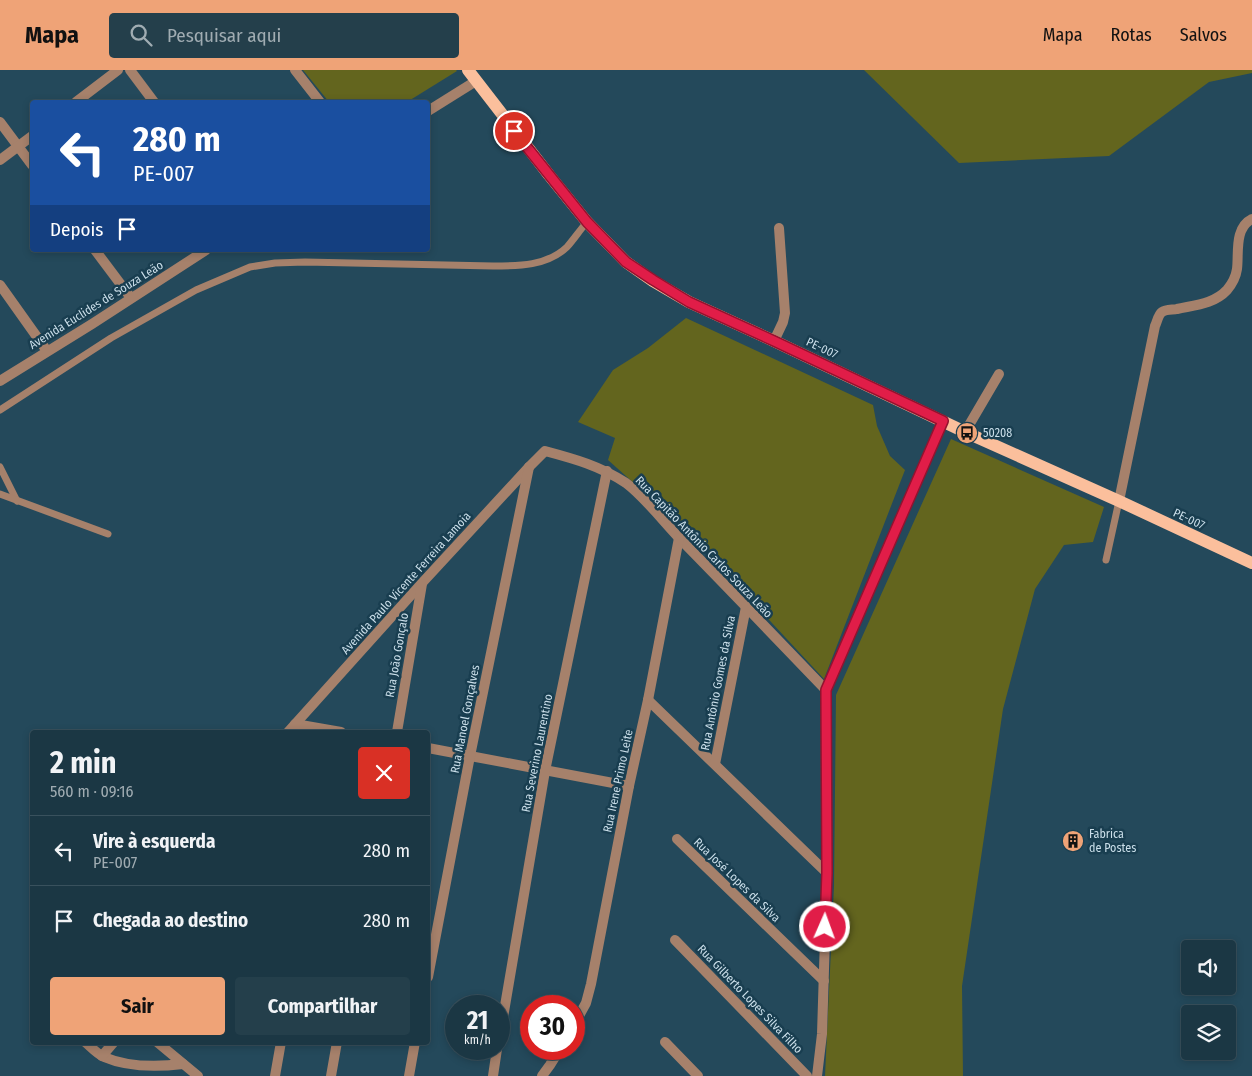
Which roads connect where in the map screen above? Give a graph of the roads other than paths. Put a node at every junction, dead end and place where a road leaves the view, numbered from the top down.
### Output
1 (118, 70) edge
2 (130, 70) edge
3 (295, 70) edge
4 (468, 70) edge
5 (476, 81) junction
6 (79, 100) edge
7 (152, 100) edge
8 (318, 100) edge
9 (430, 110) edge
10 (0, 122) edge
11 (30, 138) edge
12 (18, 147) junction
13 (0, 160) edge
14 (30, 162) edge
15 (1252, 219) edge
16 (587, 222) junction
17 (778, 228) dead end
18 (97, 252) edge
19 (203, 252) edge
20 (0, 285) edge
21 (131, 298) junction
22 (774, 341) junction
23 (47, 351) junction
24 (999, 374) dead end
25 (0, 381) edge
26 (2, 409) edge
27 (0, 418) edge
28 (943, 421) junction
29 (966, 432) junction
30 (545, 451) joint
31 (530, 466) junction
32 (0, 467) edge
33 (607, 472) junction
34 (0, 494) edge
35 (17, 501) junction
36 (1119, 502) junction
37 (108, 534) dead end
38 (679, 538) junction
39 (1106, 560) dead end
40 (1252, 563) edge
41 (422, 583) junction
42 (746, 607) junction
43 (826, 690) junction
44 (648, 700) junction
45 (295, 724) junction
46 (290, 730) edge
47 (330, 730) edge
48 (397, 730) edge
49 (430, 748) edge
50 (470, 756) junction
51 (715, 764) junction
52 (545, 771) junction
53 (629, 786) junction
54 (677, 839) dead end
55 (827, 873) junction
56 (675, 940) dead end
57 (430, 966) edge
58 (824, 981) junction
59 (507, 995) edge
60 (585, 1005) edge
61 (664, 1042) dead end
62 (89, 1045) edge
63 (111, 1045) edge
64 (161, 1045) edge
65 (280, 1045) edge
66 (336, 1045) edge
67 (414, 1045) edge
68 (102, 1056) junction
69 (495, 1060) edge
70 (553, 1060) edge
71 (183, 1064) junction
72 (198, 1076) edge
73 (275, 1076) edge
74 (330, 1076) edge
75 (409, 1076) edge
76 (493, 1076) edge
77 (542, 1076) edge
78 (698, 1076) edge
79 (807, 1076) edge
80 (816, 1076) edge

1 - 6 street
2 - 7 street
3 - 8 street
4 - 5 main road, PE-007
5 - 9 street
5 - 16 main road, PE-007 / PE-007
10 - 12 street
11 - 12 street
12 - 13 street
12 - 14 street
15 - 36 street
16 - 22 main road, PE-007 / PE-007
16 - 26 lane
17 - 22 street
18 - 21 street
19 - 21 street, Avenida Euclides de Souza Leão
20 - 23 street
21 - 23 street, Avenida Euclides de Souza Leão
22 - 28 main road, PE-007 / PE-007
23 - 25 street, Avenida Euclides de Souza Leão
24 - 29 street
26 - 27 lane
28 - 29 main road, PE-007 / PE-007
28 - 43 street
29 - 36 main road, PE-007 / PE-007
30 - 31 street, Avenida Paulo Vicente Ferreira Lamoia
30 - 33 street, Rua Capitão Antônio Carlos Souza Leão
31 - 41 street, Avenida Paulo Vicente Ferreira Lamoia
31 - 50 street, Rua Manoel Gonçalves
32 - 35 lane
33 - 38 street, Rua Capitão Antônio Carlos Souza Leão
33 - 52 street, Rua Severino Laurentino
34 - 35 lane
35 - 37 lane
36 - 39 lane
36 - 40 main road, PE-007 / PE-007
38 - 42 street, Rua Capitão Antônio Carlos Souza Leão
38 - 44 street, Rua Irene Primo Leite
41 - 45 street, Avenida Paulo Vicente Ferreira Lamoia
41 - 48 street, Rua João Gonçalo
42 - 43 street, Rua Capitão Antônio Carlos Souza Leão
42 - 51 street, Rua Antônio Gomes da Silva
43 - 55 street
44 - 51 street
44 - 53 street, Rua Irene Primo Leite
45 - 46 street, Avenida Paulo Vicente Ferreira Lamoia
45 - 47 street
49 - 50 street
50 - 52 street
50 - 57 street, Rua Manoel Gonçalves
51 - 55 street
52 - 53 street
52 - 59 street, Rua Severino Laurentino
53 - 60 street, Rua Irene Primo Leite
54 - 58 street, Rua José Lopes da Silva
55 - 58 street
56 - 79 street, Rua Gilberto Lopes Silva Filho
58 - 80 street
61 - 78 street
62 - 68 street
63 - 68 street
64 - 71 street
65 - 73 street
66 - 74 street
67 - 75 street
68 - 71 street
69 - 76 street
70 - 77 street
71 - 72 street

